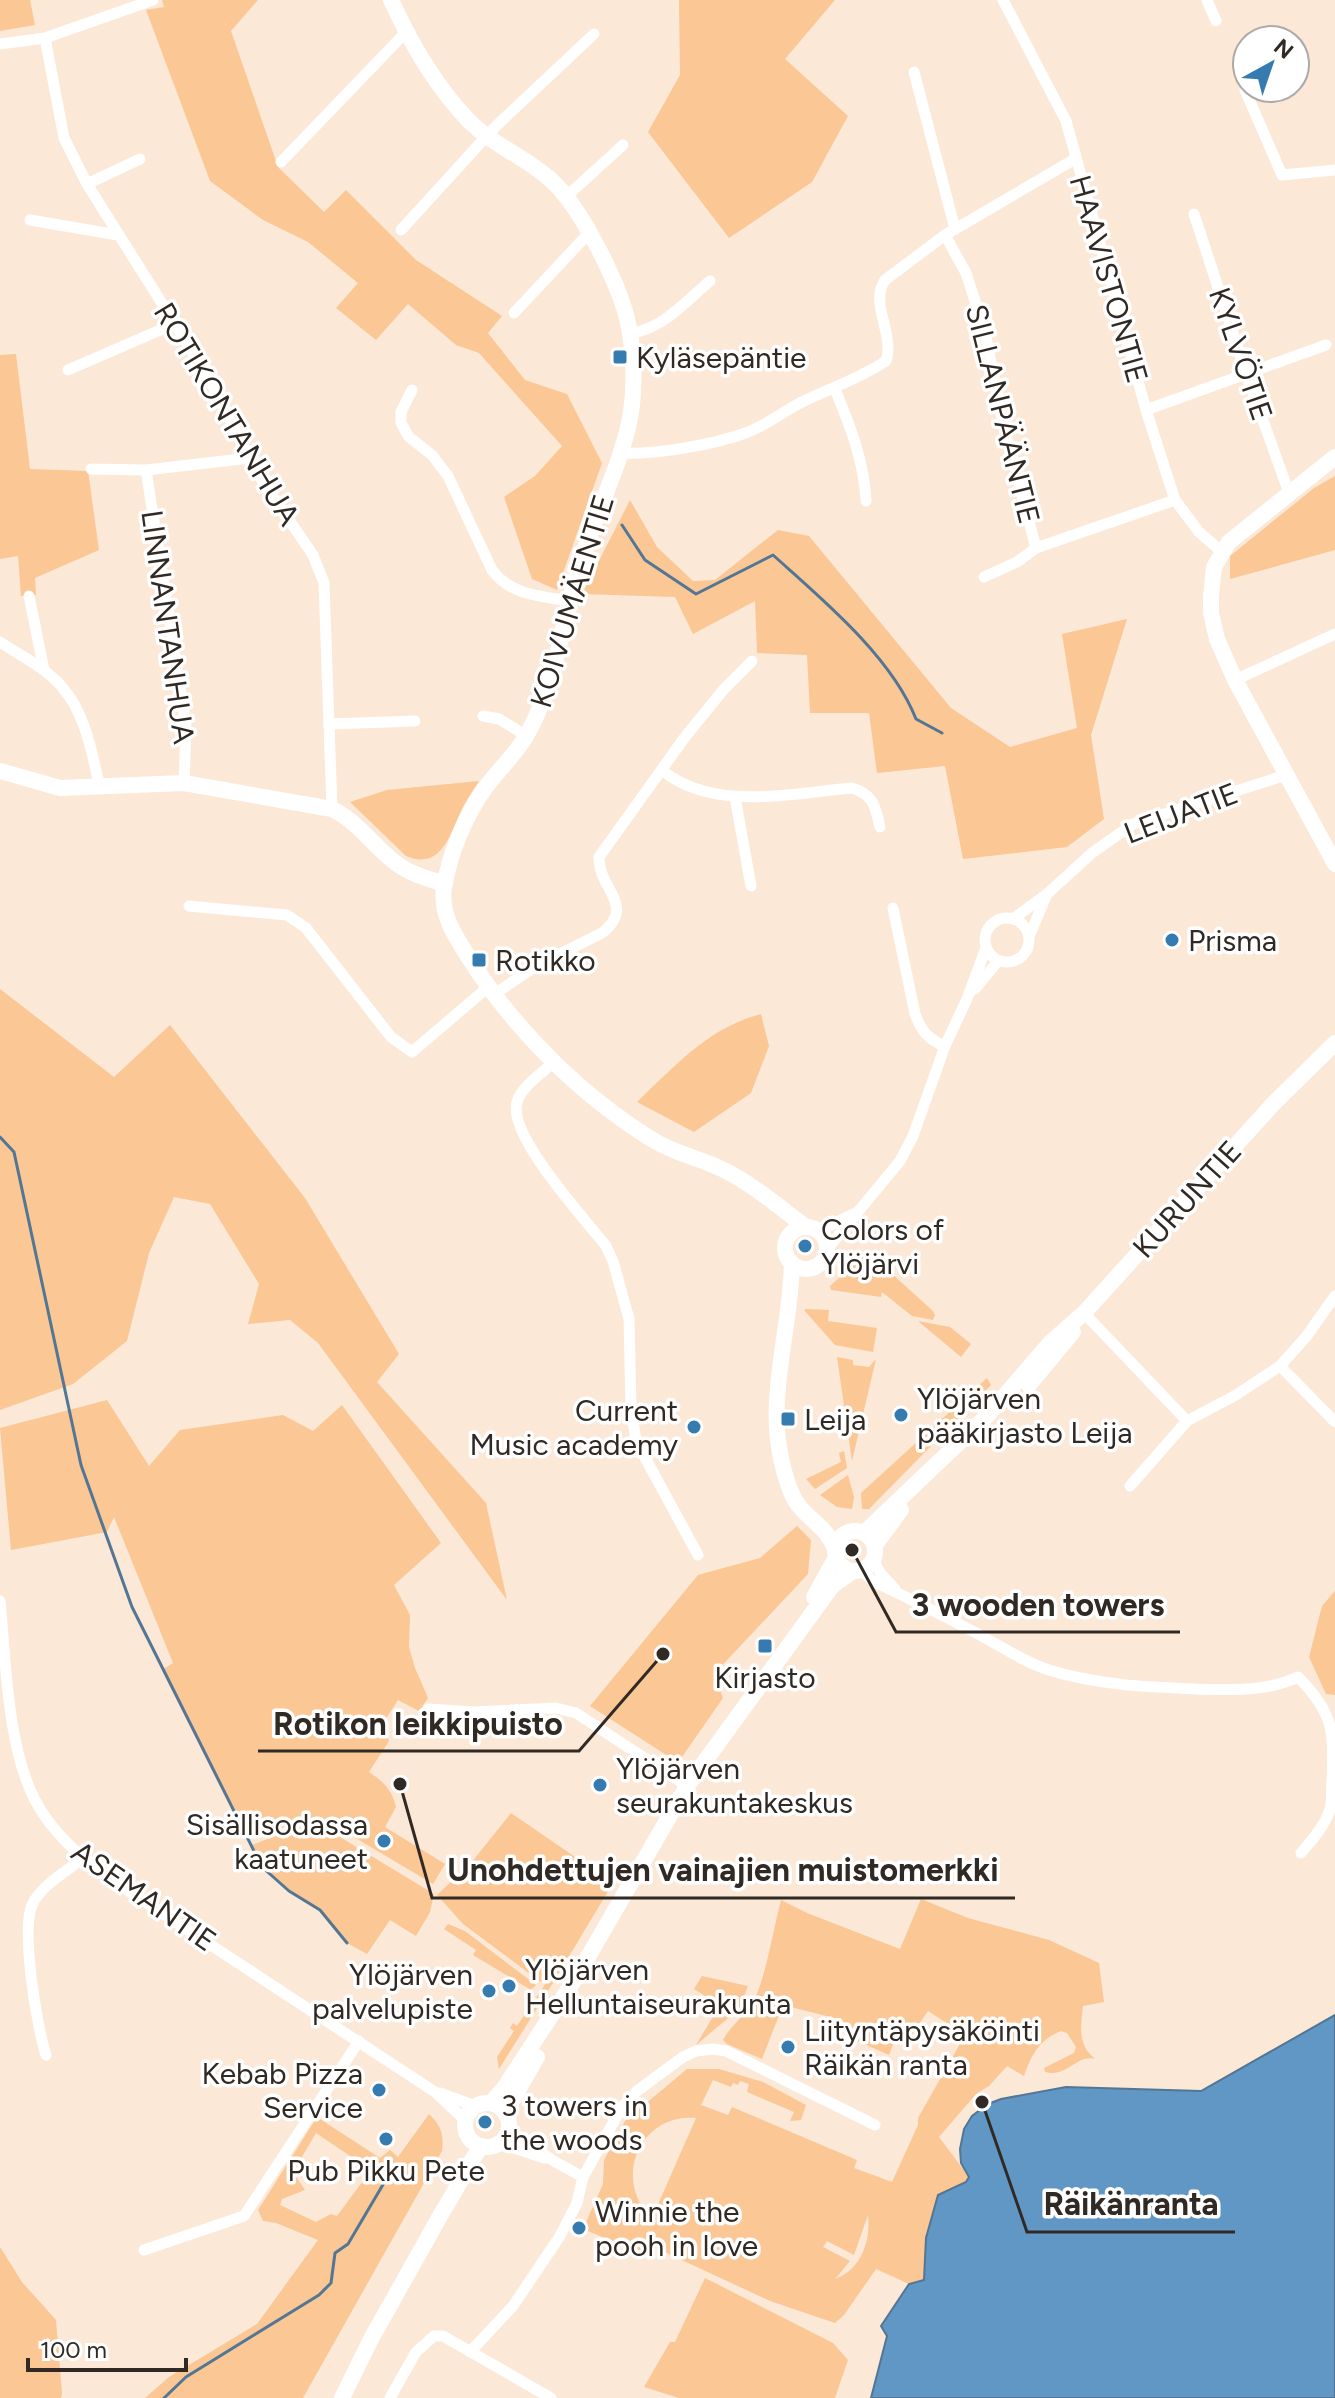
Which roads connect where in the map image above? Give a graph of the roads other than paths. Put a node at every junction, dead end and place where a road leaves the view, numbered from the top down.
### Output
1 (153, 0) edge
2 (391, 0) edge
3 (1003, 0) edge
4 (1207, 0) edge
5 (1216, 21) dead end
6 (407, 31) junction
7 (594, 34) dead end
8 (45, 38) junction
9 (0, 44) edge
10 (914, 72) dead end
11 (1251, 104) edge
12 (486, 137) junction
13 (623, 145) dead end
14 (140, 159) dead end
15 (1075, 159) junction
16 (281, 162) dead end
17 (1335, 170) edge
18 (87, 184) junction
19 (567, 196) junction
20 (1194, 214) dead end
21 (30, 220) dead end
22 (401, 230) dead end
23 (950, 232) junction
24 (588, 234) junction
25 (118, 235) junction
26 (710, 281) dead end
27 (514, 313) dead end
28 (174, 324) junction
29 (630, 333) junction
30 (1326, 345) dead end
31 (68, 370) dead end
32 (1246, 373) junction
33 (835, 389) junction
34 (412, 390) dead end
35 (1146, 410) junction
36 (619, 453) junction
37 (1335, 457) edge
38 (250, 458) junction
39 (91, 469) dead end
40 (146, 470) junction
41 (1289, 493) junction
42 (1175, 500) junction
43 (866, 501) dead end
44 (1036, 548) junction
45 (1222, 552) junction
46 (984, 577) dead end
47 (29, 596) dead end
48 (568, 601) junction
49 (1335, 634) edge
50 (0, 642) edge
51 (752, 661) dead end
52 (44, 670) junction
53 (1235, 680) junction
54 (483, 716) dead end
55 (415, 721) dead end
56 (329, 724) junction
57 (527, 736) junction
58 (0, 771) edge
59 (663, 771) junction
60 (1286, 775) junction
61 (184, 783) junction
62 (100, 788) junction
63 (735, 797) junction
64 (332, 809) junction
65 (880, 827) dead end
66 (1328, 837) edge
67 (1335, 864) edge
68 (445, 884) junction
69 (751, 886) dead end
70 (1047, 894) junction
71 (189, 906) dead end
72 (893, 908) dead end
73 (1013, 919) junction
74 (1029, 937) junction
75 (986, 948) junction
76 (998, 961) junction
77 (490, 992) junction
78 (967, 999) junction
79 (1335, 1029) edge
80 (1335, 1043) edge
81 (945, 1046) junction
82 (554, 1062) junction
83 (1291, 1085) junction
84 (775, 1204) junction
85 (857, 1212) junction
86 (812, 1229) junction
87 (789, 1235) junction
88 (828, 1248) junction
89 (800, 1266) junction
90 (1335, 1296) edge
91 (1084, 1313) junction
92 (1280, 1366) junction
93 (1187, 1421) junction
94 (1335, 1422) edge
95 (787, 1481) junction
96 (1130, 1486) dead end
97 (863, 1552) junction
98 (835, 1553) junction
99 (698, 1555) dead end
100 (0, 1601) edge
101 (783, 1650) junction
102 (428, 1709) dead end
103 (687, 1786) junction
104 (1301, 1853) dead end
105 (83, 1858) junction
106 (359, 2041) junction
107 (46, 2055) dead end
108 (487, 2125) junction
109 (875, 2125) dead end
110 (583, 2177) junction
111 (144, 2250) dead end
112 (371, 2339) junction
113 (470, 2352) junction
114 (333, 2398) edge
115 (342, 2398) edge
116 (390, 2398) edge
117 (551, 2398) edge

1 - 8 street
2 - 6 street, KOIVUMÄENTIE
3 - 15 street, HAAVISTONTIE
4 - 5 street
6 - 12 street, KOIVUMÄENTIE
6 - 16 street
7 - 12 street
8 - 9 street
8 - 18 street, ROTIKONTANHUA
10 - 23 street, SILLANPÄÄNTIE
11 - 17 street
12 - 19 street, KOIVUMÄENTIE
12 - 22 street
13 - 19 street
14 - 18 street
15 - 23 street
15 - 35 street, HAAVISTONTIE
18 - 25 street, ROTIKONTANHUA
19 - 24 street, KOIVUMÄENTIE
20 - 32 street, KYLVÖTIE
21 - 25 street
23 - 33 street
23 - 44 street, SILLANPÄÄNTIE
24 - 27 street
24 - 29 street, KOIVUMÄENTIE
25 - 28 street, ROTIKONTANHUA
26 - 29 street
28 - 31 street
28 - 38 street, ROTIKONTANHUA
29 - 36 street, KOIVUMÄENTIE
30 - 32 street
32 - 35 street
32 - 41 street, KYLVÖTIE
33 - 36 street
33 - 43 street
34 - 48 street
35 - 42 street, HAAVISTONTIE
36 - 48 street, KOIVUMÄENTIE
37 - 41 street
38 - 40 street
38 - 56 street, ROTIKONTANHUA
39 - 40 street
40 - 61 street, LINNANTANHUA
41 - 45 street
42 - 44 street, SILLANPÄÄNTIE
42 - 45 street, HAAVISTONTIE
44 - 46 street
45 - 53 street
47 - 52 street
48 - 57 street, KOIVUMÄENTIE
49 - 53 street
50 - 52 street
51 - 59 street
52 - 62 street
53 - 60 street
54 - 57 street
55 - 56 street
56 - 64 street, ROTIKONTANHUA
57 - 68 street, KOIVUMÄENTIE
58 - 62 street
59 - 63 street
59 - 77 street
60 - 66 street
60 - 70 street, LEIJATIE
61 - 62 street
61 - 64 street
63 - 65 street
63 - 69 street
64 - 68 street
66 - 67 street
68 - 77 street, KOIVUMÄENTIE
70 - 73 street, LEIJATIE
70 - 74 street, LEIJATIE
71 - 77 street
72 - 81 street
73 - 74 street
73 - 75 street, LEIJATIE
74 - 76 street, LEIJATIE
75 - 76 street
75 - 78 street, LEIJATIE
76 - 78 street, LEIJATIE
77 - 82 street, KOIVUMÄENTIE
78 - 81 street, LEIJATIE
79 - 83 street, KURUNTIE
80 - 83 street, KURUNTIE
81 - 85 street, LEIJATIE
82 - 84 street, KOIVUMÄENTIE
82 - 99 street
83 - 91 street, KURUNTIE
84 - 86 street, KOIVUMÄENTIE
84 - 87 street, KOIVUMÄENTIE
85 - 86 street, LEIJATIE
85 - 88 street, LEIJATIE
86 - 87 street
86 - 88 street
87 - 89 street
88 - 89 street
89 - 95 street
90 - 92 street
91 - 93 street
91 - 97 street, KURUNTIE
92 - 93 street
92 - 94 street
93 - 96 street
95 - 97 street
95 - 98 street
97 - 98 street
97 - 98 street, KURUNTIE
97 - 101 street, KURUNTIE
97 - 104 street
98 - 101 street, KURUNTIE
100 - 105 street, ASEMANTIE
101 - 103 street, KURUNTIE
102 - 103 street
103 - 108 street, KURUNTIE
105 - 106 street, ASEMANTIE
105 - 107 street
106 - 108 street, ASEMANTIE
106 - 111 street
108 - 110 street, ASEMANTIE
108 - 112 street, KURUNTIE
109 - 110 street
110 - 113 street
112 - 114 street, KURUNTIE
112 - 115 street, KURUNTIE
113 - 116 street
113 - 117 street

